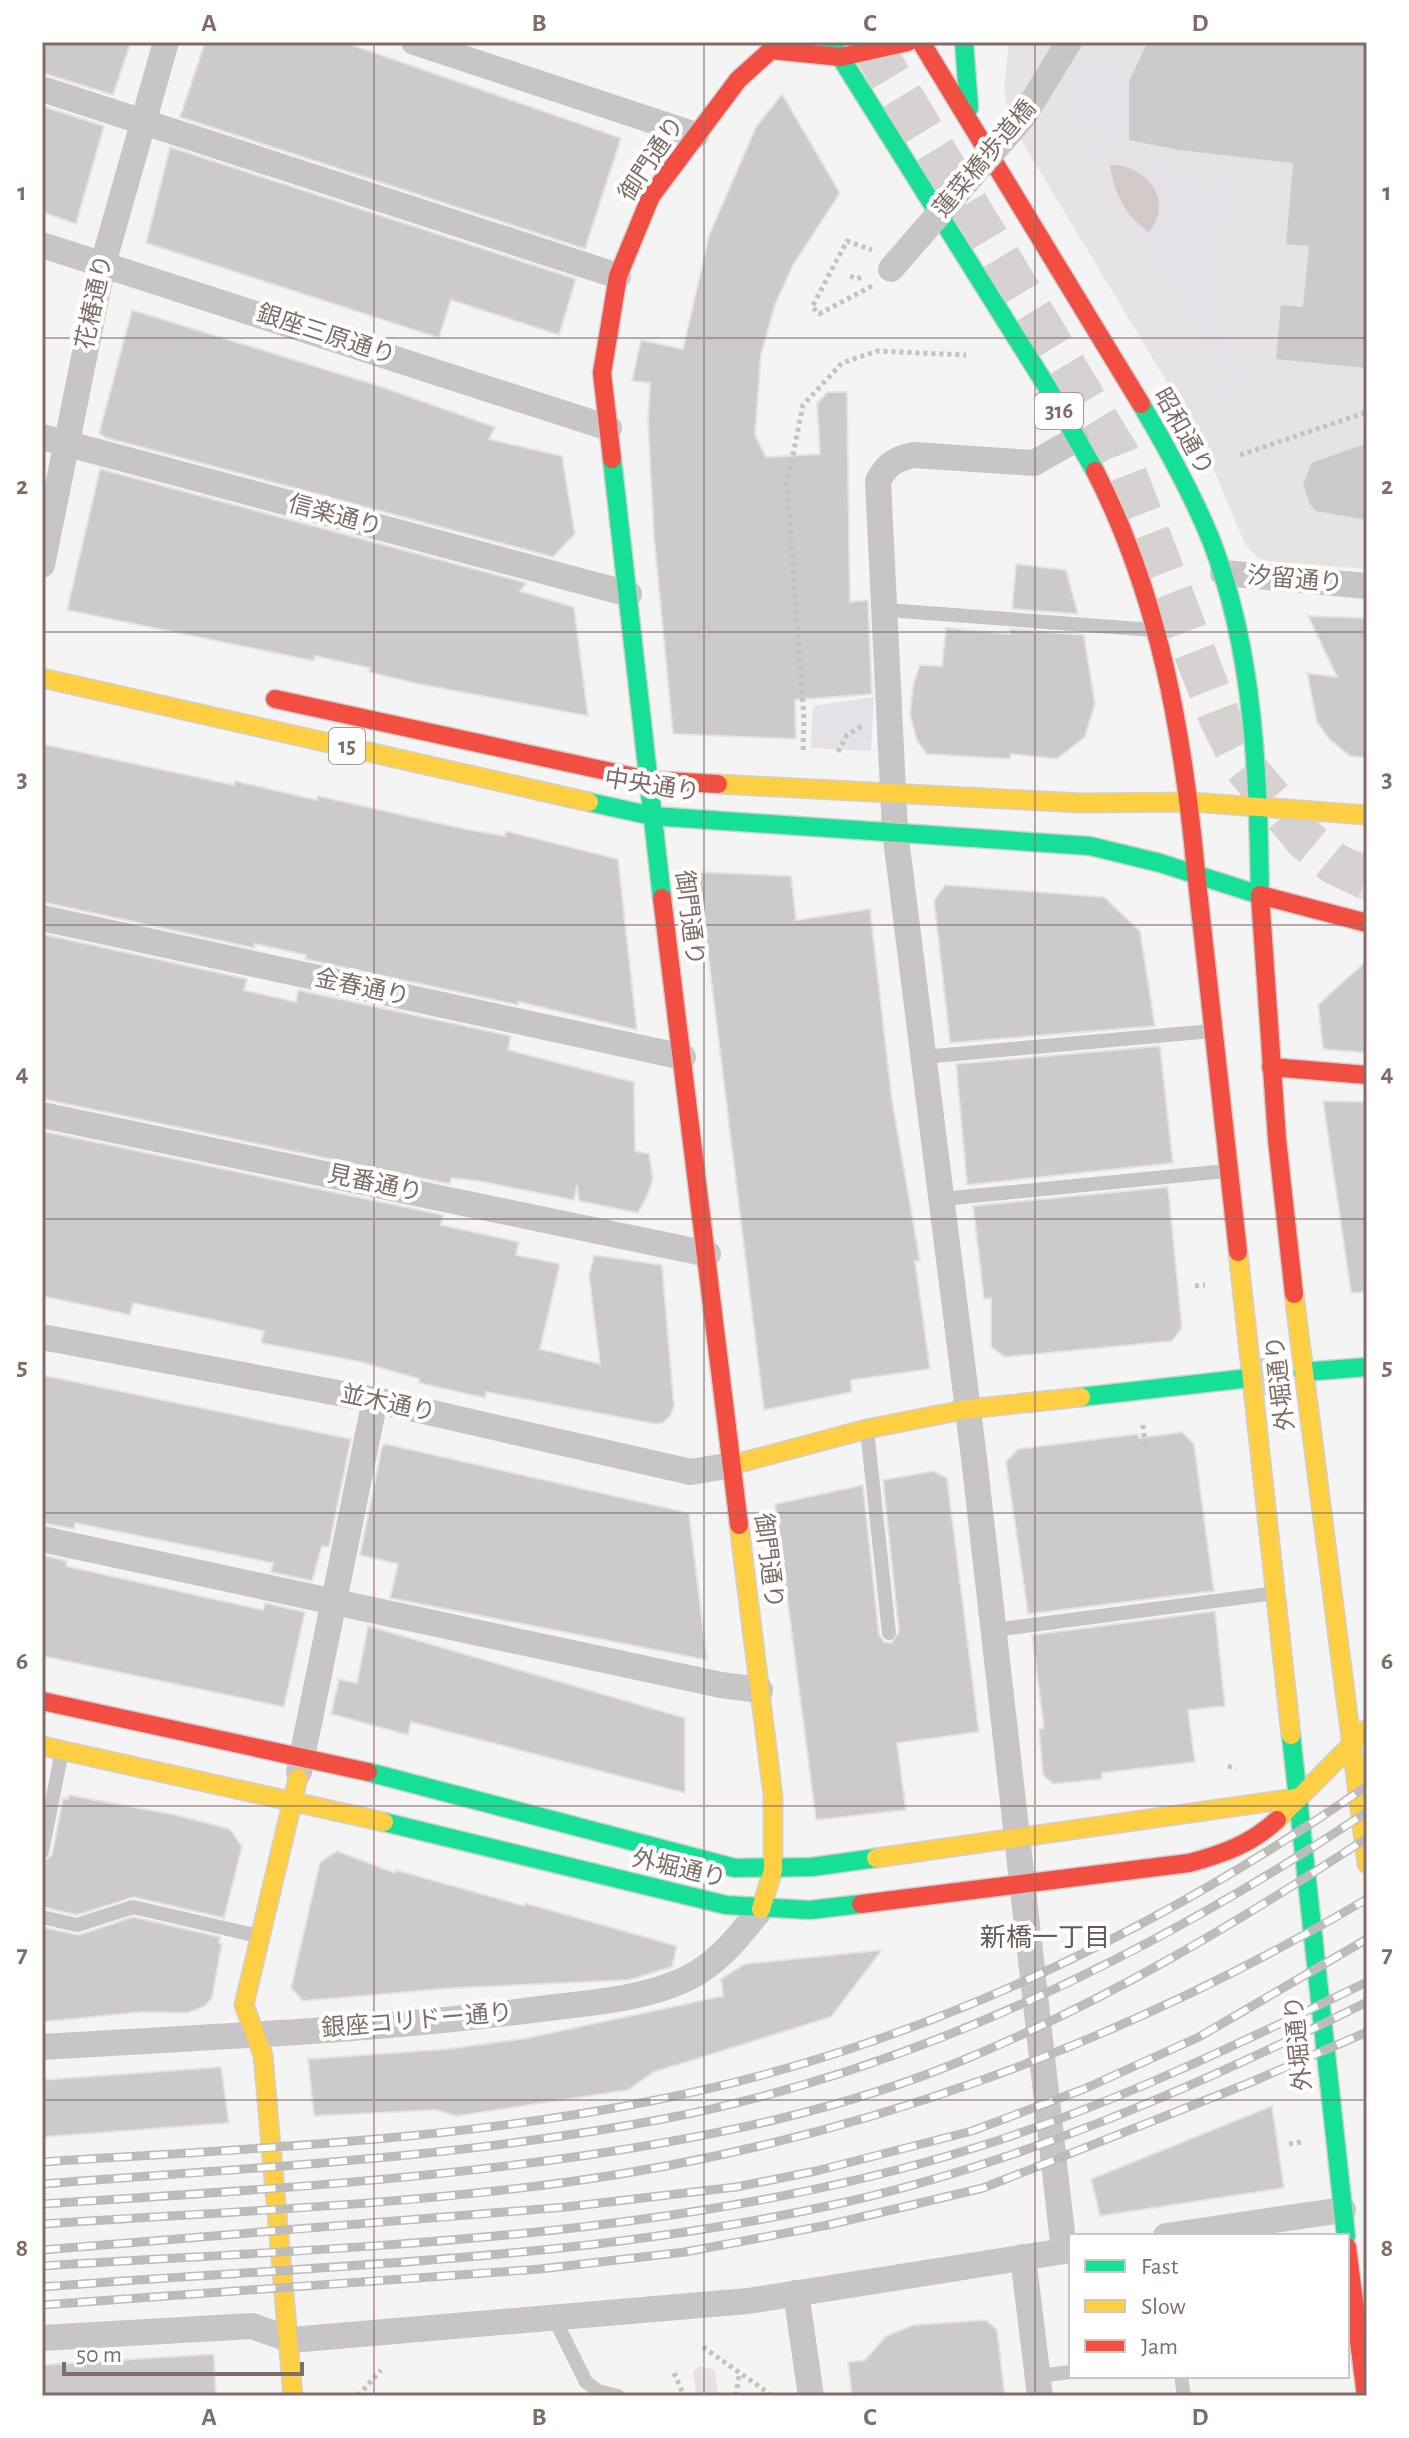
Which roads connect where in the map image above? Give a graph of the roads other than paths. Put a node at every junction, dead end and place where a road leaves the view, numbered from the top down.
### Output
1 (166, 42) edge
2 (414, 42) edge
3 (908, 42) edge
4 (921, 42) edge
5 (964, 42) edge
6 (1069, 42) edge
7 (836, 47) edge
8 (42, 89) edge
9 (142, 120) junction
10 (974, 129) junction
11 (696, 135) junction
12 (42, 245) edge
13 (103, 264) junction
14 (891, 269) road end
15 (618, 276) junction
16 (609, 428) junction
17 (1076, 439) junction
18 (54, 440) edge
19 (42, 565) edge
20 (1223, 573) junction
21 (1367, 586) edge
22 (629, 594) junction
23 (887, 610) junction
24 (1156, 630) junction
25 (42, 678) edge
26 (250, 694) dead end
27 (648, 780) junction
28 (895, 791) junction
29 (1190, 802) junction
30 (1257, 809) junction
31 (1367, 815) edge
32 (652, 816) junction
33 (895, 831) junction
34 (1196, 872) junction
35 (1260, 896) junction
36 (42, 918) edge
37 (1367, 923) edge
38 (1212, 1031) junction
39 (683, 1057) junction
40 (923, 1057) junction
41 (1271, 1067) junction
42 (1367, 1075) edge
43 (42, 1115) edge
44 (1227, 1171) junction
45 (942, 1199) junction
46 (708, 1254) junction
47 (42, 1337) edge
48 (1367, 1367) edge
49 (1303, 1372) junction
50 (1250, 1378) junction
51 (375, 1400) junction
52 (968, 1409) junction
53 (867, 1429) junction
54 (732, 1465) junction
55 (42, 1539) edge
56 (1276, 1593) junction
57 (333, 1601) junction
58 (994, 1630) junction
59 (889, 1633) dead end
60 (760, 1690) junction
61 (42, 1701) edge
62 (1367, 1729) edge
63 (1352, 1741) junction
64 (42, 1746) edge
65 (63, 1751) junction
66 (297, 1778) junction
67 (1296, 1798) junction
68 (1017, 1837) junction
69 (42, 1852) edge
70 (1367, 1864) edge
71 (773, 1870) junction
72 (1023, 1886) junction
73 (761, 1909) junction
74 (42, 1917) edge
75 (260, 1936) junction
76 (255, 2032) junction
77 (42, 2047) edge
78 (1352, 2217) edge
79 (1186, 2234) edge
80 (1068, 2250) edge
81 (1023, 2257) junction
82 (1349, 2277) edge
83 (796, 2293) junction
84 (554, 2318) junction
85 (42, 2338) edge
86 (1353, 2338) edge
87 (291, 2340) junction
88 (1069, 2373) edge
89 (1039, 2386) edge
90 (293, 2396) edge
91 (618, 2396) edge
92 (811, 2396) edge
93 (1366, 2396) edge

1 - 9 street, 花椿通り
2 - 11 street
3 - 7 main road
4 - 10 main road, 昭和通り
5 - 10 main road
6 - 14 street, 蓮菜橋歩道橋, bridge
7 - 11 main road, 御門通り
7 - 17 main road, 316
8 - 9 street
9 - 13 street, 花椿通り
9 - 15 street
10 - 20 main road, 昭和通り
11 - 15 main road, 御門通り
12 - 13 street, 銀座三原通り
13 - 16 street, 銀座三原通り
13 - 18 street, 花椿通り
15 - 16 main road, 御門通り
16 - 22 main road, 御門通り
17 - 23 street
17 - 24 main road, 316
18 - 19 street, 花椿通り
18 - 22 street, 信楽通り
20 - 21 street, 汐留通り
20 - 30 main road, 昭和通り
22 - 27 main road, 御門通り
23 - 24 lane
23 - 28 street
24 - 29 main road, 316
25 - 32 main road, 中央通り / 15
26 - 27 main road, 中央通り / 15
27 - 28 main road, 中央通り / 15
27 - 32 main road, 御門通り
28 - 29 main road, 中央通り / 15
28 - 33 street
29 - 30 main road, 中央通り / 15
29 - 34 main road, 316
30 - 31 main road, 15
30 - 35 main road, 昭和通り
32 - 33 main road, 中央通り / 15
32 - 39 main road, 御門通り
33 - 34 main road, 中央通り / 15
33 - 40 street
34 - 35 main road, 中央通り / 15
34 - 38 main road, 外堀通り
35 - 37 main road, 15
35 - 41 main road, 外堀通り
36 - 39 street, 金春通り
38 - 40 lane
38 - 44 main road, 外堀通り
39 - 46 main road, 御門通り
40 - 45 street
41 - 42 main road
41 - 49 main road, 外堀通り
43 - 46 street, 見番通り
44 - 45 lane
44 - 50 main road, 外堀通り
45 - 52 street
46 - 54 main road, 御門通り
47 - 51 street, 並木通り
48 - 49 main road
49 - 63 main road, 外堀通り
50 - 52 main road
50 - 56 main road, 外堀通り
51 - 54 street, 並木通り
51 - 57 street
52 - 53 main road
52 - 58 street
53 - 54 main road
53 - 59 lane
54 - 60 main road, 御門通り
55 - 57 street
56 - 58 lane
56 - 67 main road, 外堀通り
57 - 60 street
57 - 66 street
58 - 68 street
60 - 71 main road, 御門通り
61 - 66 main road, 外堀通り
62 - 63 main road
63 - 67 main road
63 - 70 main road, 外堀通り
64 - 65 main road, 外堀通り
65 - 66 main road, 外堀通り
65 - 69 lane
66 - 71 main road, 外堀通り
66 - 73 main road, 外堀通り
66 - 75 main road
67 - 68 main road, 外堀通り
67 - 72 main road, 外堀通り
67 - 78 main road, 外堀通り
68 - 71 main road, 外堀通り
68 - 72 street
71 - 73 main road, 御門通り
72 - 73 main road, 外堀通り
72 - 80 street
73 - 76 street, 銀座コリドー通り
74 - 75 lane
75 - 76 main road
76 - 77 street, 銀座コリドー通り
76 - 87 main road
78 - 79 street
80 - 81 street
81 - 83 street
81 - 89 street
82 - 86 main road
83 - 84 street
83 - 92 street
84 - 87 street
84 - 91 lane
85 - 87 street
86 - 93 main road
87 - 90 main road
88 - 89 lane

